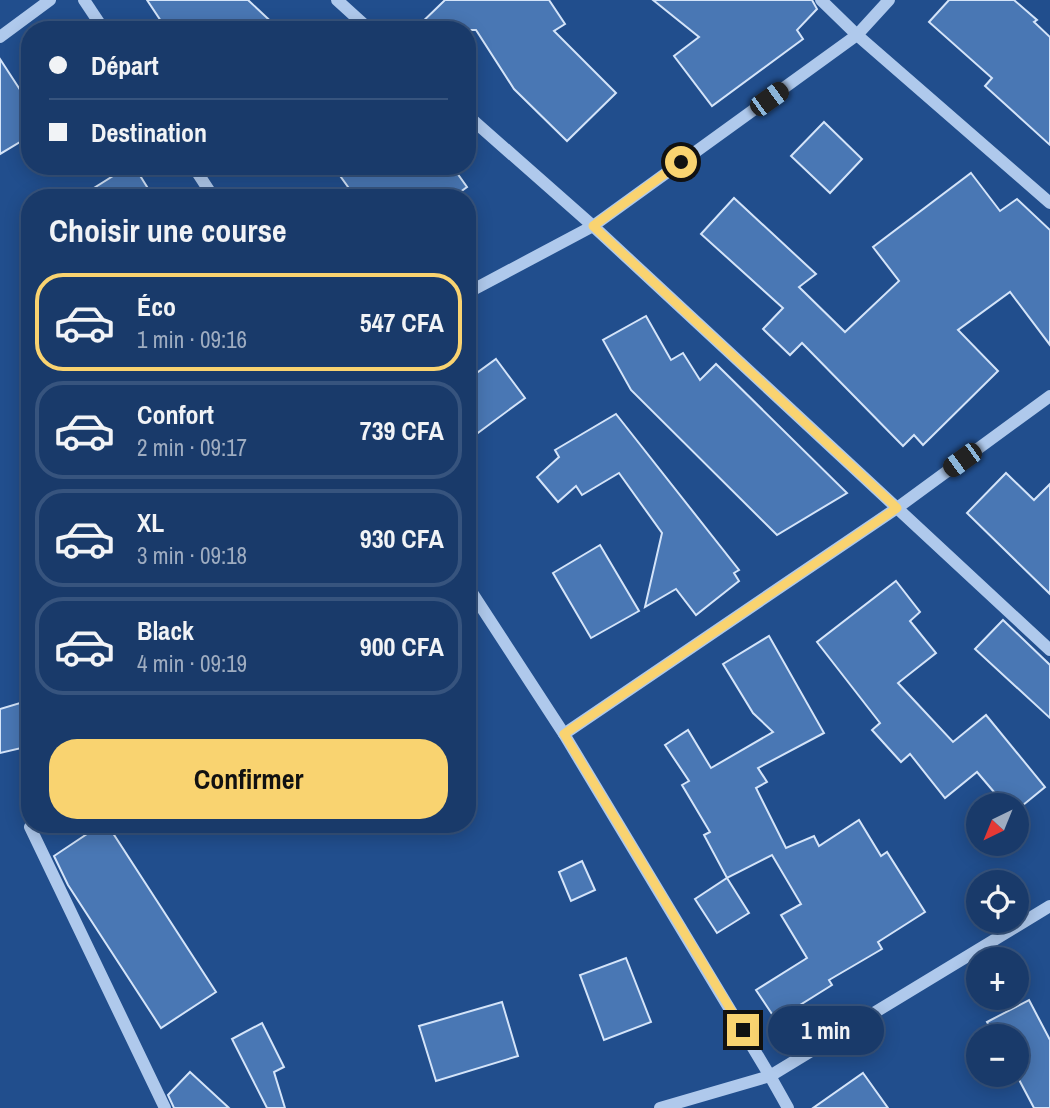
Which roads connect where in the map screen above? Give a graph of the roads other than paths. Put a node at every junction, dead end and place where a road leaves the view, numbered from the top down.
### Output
1 (50, 0) edge
2 (84, 0) edge
3 (337, 0) edge
4 (821, 0) edge
5 (889, 0) edge
6 (21, 21) edge
7 (22, 21) edge
8 (98, 21) edge
9 (360, 21) edge
10 (857, 35) junction
11 (0, 37) edge
12 (476, 123) edge
13 (1050, 203) edge
14 (593, 226) junction
15 (476, 288) edge
16 (1050, 396) edge
17 (897, 508) junction
18 (476, 599) edge
19 (1050, 650) edge
20 (564, 734) junction
21 (33, 833) edge
22 (1050, 906) edge
23 (771, 1076) junction
24 (165, 1108) edge
25 (660, 1108) edge
26 (788, 1108) edge

1 - 7 street
2 - 8 street
3 - 9 street
4 - 10 street
5 - 10 street
6 - 11 street
10 - 13 street
10 - 14 street
12 - 14 street
14 - 15 street
14 - 17 street
16 - 17 street
17 - 19 street
17 - 20 street
18 - 20 street
20 - 23 street
21 - 24 street
22 - 23 street
23 - 25 street
23 - 26 street

